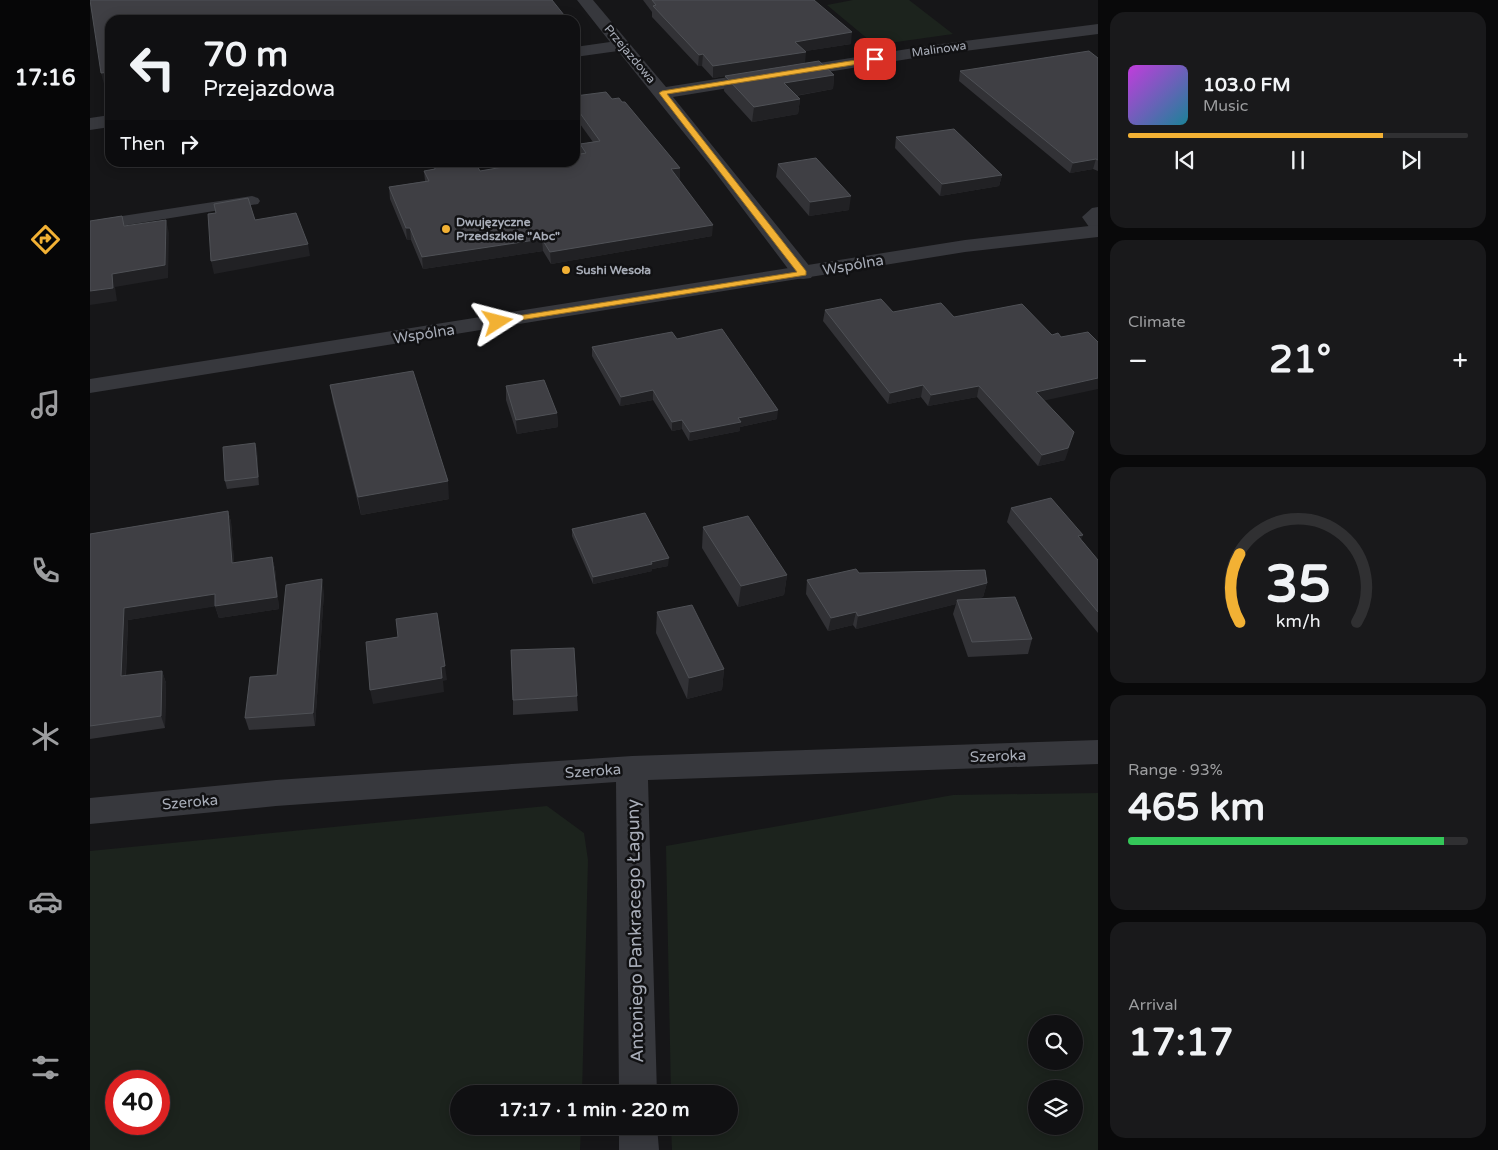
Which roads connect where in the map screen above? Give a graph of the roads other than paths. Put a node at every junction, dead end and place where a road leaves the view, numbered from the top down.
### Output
1 (585, 0) edge
2 (1098, 29) edge
3 (622, 45) junction
4 (580, 51) edge
5 (662, 93) junction
6 (105, 122) edge
7 (90, 124) edge
8 (252, 200) dead end
9 (1098, 212) edge
10 (90, 226) edge
11 (1098, 229) edge
12 (803, 273) junction
13 (90, 386) edge
14 (1098, 752) edge
15 (632, 768) junction
16 (90, 811) edge
17 (638, 1085) edge
18 (638, 1135) edge
19 (639, 1150) edge

1 - 3 street, Przejazdowa
2 - 5 street, Malinowa
3 - 4 street
3 - 5 street, Przejazdowa
5 - 12 street, Przejazdowa
6 - 7 street
8 - 10 lane
9 - 11 lane
11 - 12 street, Wspólna
12 - 13 street, Wspólna
14 - 15 street, Szeroka
15 - 16 street, Szeroka
15 - 17 street, Antoniego Pankracego Łaguny
18 - 19 street

